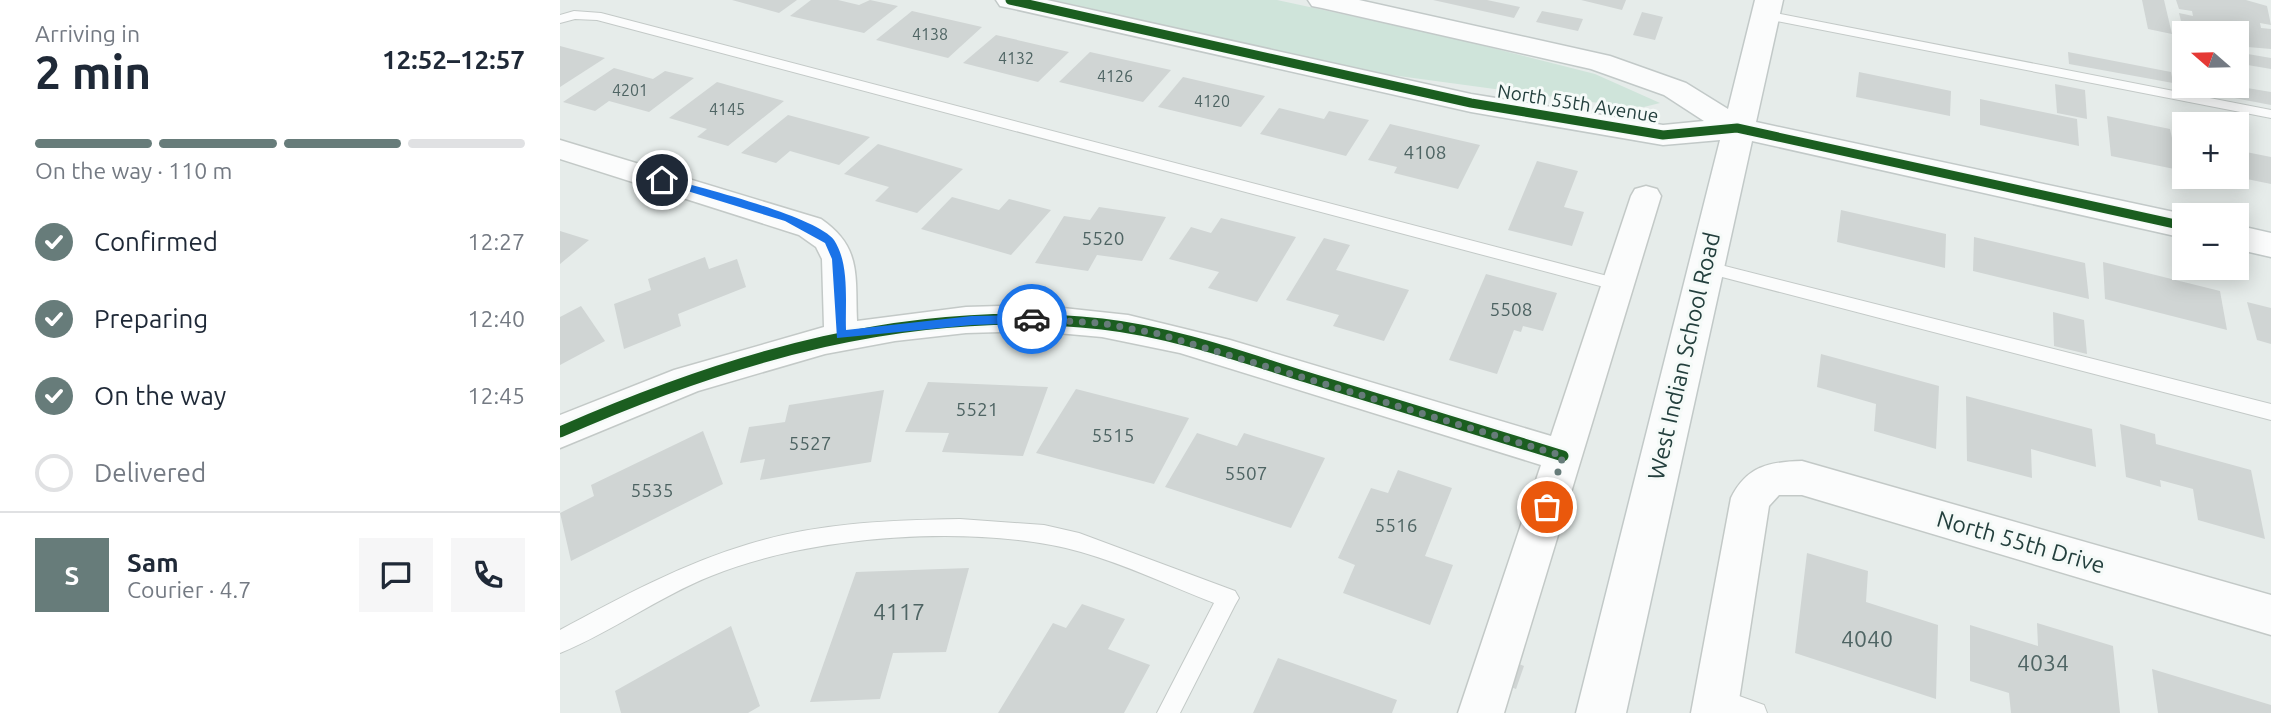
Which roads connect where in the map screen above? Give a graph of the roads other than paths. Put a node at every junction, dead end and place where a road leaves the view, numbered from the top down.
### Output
1 (1010, 0) edge
2 (1322, 0) edge
3 (1767, 8) edge
4 (560, 19) edge
5 (2271, 114) edge
6 (1737, 128) junction
7 (560, 149) edge
8 (1646, 195) dead end
9 (2172, 223) edge
10 (2249, 240) edge
11 (2271, 245) edge
12 (1705, 267) junction
13 (1619, 285) junction
14 (841, 335) junction
15 (2271, 412) edge
16 (560, 432) edge
17 (1563, 456) junction
18 (2271, 615) edge
19 (560, 642) edge
20 (1716, 706) edge
21 (1168, 713) edge
22 (1481, 713) edge
23 (1601, 713) edge
24 (1756, 713) edge

1 - 6 street, North 55th Avenue
2 - 6 street, North 55th Avenue
3 - 5 lane
3 - 6 street, West Indian School Road
4 - 13 lane
6 - 9 street, North 55th Avenue
6 - 12 street, West Indian School Road
7 - 14 street
8 - 13 street
10 - 11 street
12 - 15 lane
12 - 23 street, West Indian School Road
13 - 17 street
14 - 16 street
14 - 17 street
17 - 22 street
18 - 20 street, North 55th Drive
19 - 21 lane
20 - 24 lane

